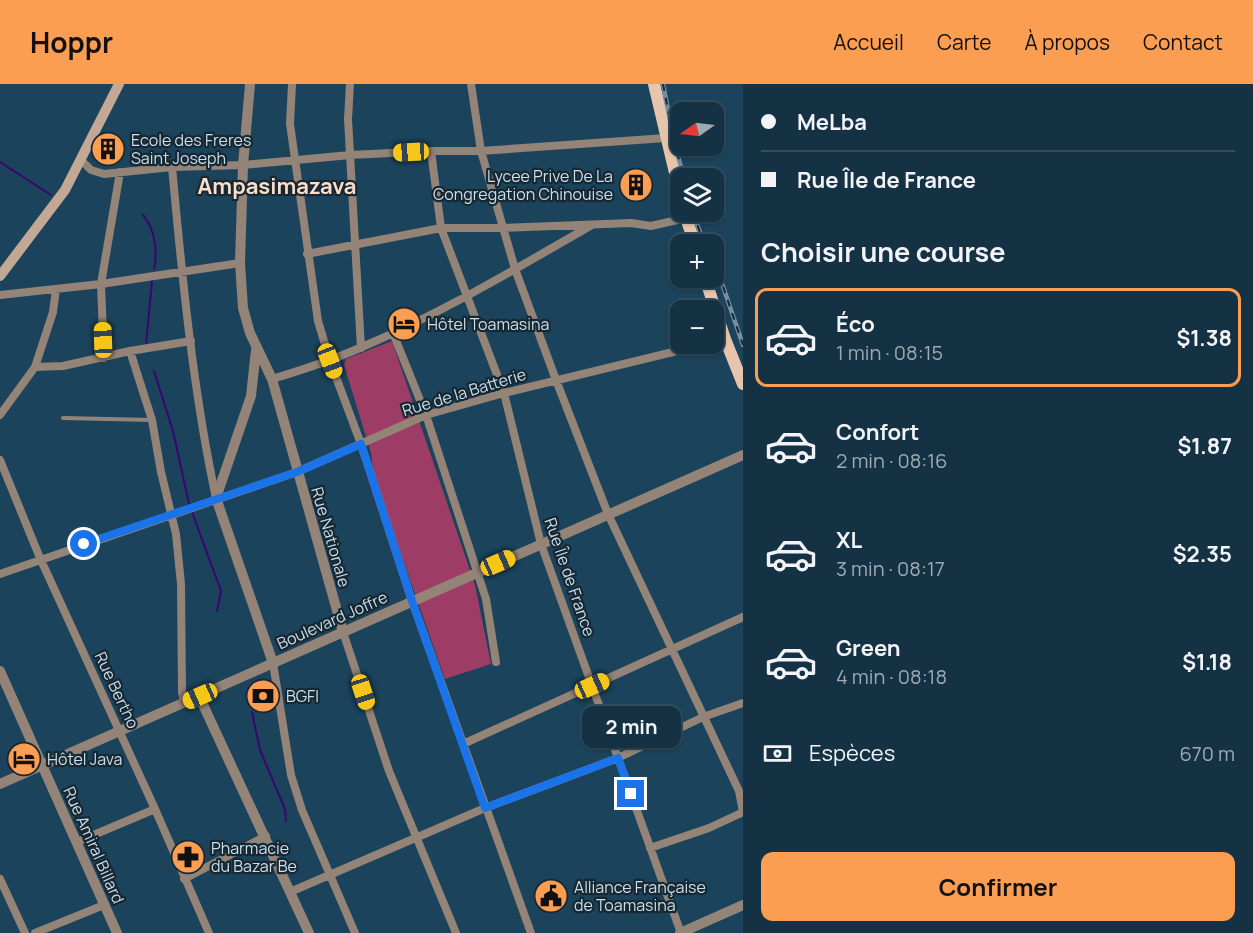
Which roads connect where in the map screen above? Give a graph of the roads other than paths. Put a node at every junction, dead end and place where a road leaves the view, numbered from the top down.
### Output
1 (119, 84) edge
2 (250, 84) edge
3 (292, 84) edge
4 (350, 84) edge
5 (471, 84) edge
6 (654, 84) edge
7 (666, 138) junction
8 (431, 151) junction
9 (481, 151) junction
10 (350, 155) junction
11 (81, 161) junction
12 (295, 162) junction
13 (243, 165) junction
14 (172, 167) junction
15 (674, 168) edge
16 (120, 172) junction
17 (670, 220) edge
18 (595, 224) junction
19 (441, 228) junction
20 (503, 228) junction
21 (356, 245) junction
22 (307, 254) junction
23 (240, 263) junction
24 (515, 269) junction
25 (181, 271) junction
26 (0, 276) edge
27 (101, 284) junction
28 (56, 289) junction
29 (0, 295) edge
30 (466, 296) junction
31 (393, 333) junction
32 (191, 341) junction
33 (361, 348) junction
34 (724, 348) edge
35 (256, 350) junction
36 (130, 351) junction
37 (670, 353) edge
38 (104, 358) junction
39 (330, 361) junction
40 (35, 367) junction
41 (272, 380) junction
42 (555, 380) junction
43 (743, 384) edge
44 (504, 393) junction
45 (0, 415) edge
46 (426, 416) junction
47 (63, 418) dead end
48 (152, 420) junction
49 (361, 444) junction
50 (743, 455) edge
51 (0, 460) edge
52 (297, 472) junction
53 (216, 498) junction
54 (172, 514) junction
55 (608, 514) junction
56 (541, 544) junction
57 (40, 558) junction
58 (477, 572) junction
59 (0, 574) edge
60 (412, 601) junction
61 (743, 618) edge
62 (343, 632) junction
63 (672, 650) junction
64 (496, 662) dead end
65 (273, 663) junction
66 (0, 671) edge
67 (592, 686) junction
68 (200, 696) junction
69 (184, 702) junction
70 (743, 703) edge
71 (703, 717) junction
72 (119, 731) junction
73 (463, 744) junction
74 (618, 758) junction
75 (42, 766) junction
76 (0, 784) edge
77 (485, 808) junction
78 (155, 809) junction
79 (266, 836) junction
80 (416, 839) junction
81 (76, 842) junction
82 (650, 848) junction
83 (329, 874) junction
84 (0, 879) edge
85 (184, 879) junction
86 (290, 892) junction
87 (104, 904) junction
88 (743, 905) edge
89 (307, 932) edge
90 (25, 933) edge
91 (35, 933) edge
92 (117, 933) edge
93 (209, 933) edge
94 (356, 933) edge
95 (456, 933) edge
96 (531, 933) edge
97 (680, 933) edge

1 - 11 main road
2 - 13 street
3 - 12 street
4 - 10 street
5 - 9 street
6 - 7 main road
7 - 9 street
7 - 15 main road
8 - 9 street
8 - 10 street
8 - 19 street, Rue Île de France
9 - 20 street
10 - 12 street
10 - 21 street
11 - 16 street
11 - 26 main road
12 - 13 street
12 - 22 street
13 - 14 street
13 - 23 street
14 - 16 street
14 - 25 street
16 - 27 street
17 - 18 street
18 - 20 street
18 - 24 street
19 - 20 street
19 - 21 street
19 - 30 street, Rue Île de France
20 - 24 street
21 - 22 street
21 - 33 street
22 - 39 street
23 - 25 street
23 - 35 street
24 - 30 street
24 - 42 street
25 - 27 street
25 - 32 street
27 - 28 street
27 - 38 street
28 - 29 street
28 - 40 street
30 - 31 street
30 - 44 street, Rue Île de France
31 - 33 street
31 - 46 street
32 - 36 street
32 - 53 street
33 - 39 street
34 - 43 main road
35 - 41 street, Rue Nationale
35 - 53 street
36 - 38 street
36 - 48 street
37 - 42 street, Rue de la Batterie
38 - 40 street
39 - 41 street
39 - 49 street
40 - 45 street
41 - 52 street, Rue Nationale
42 - 44 street, Rue de la Batterie
42 - 55 street
44 - 46 street, Rue de la Batterie
44 - 56 street, Rue Île de France
46 - 49 street, Rue de la Batterie
46 - 58 street
47 - 48 lane
48 - 54 street
49 - 52 street, Rue de la Batterie
49 - 60 street
50 - 55 street, Boulevard Joffre
51 - 57 street, Rue Bertho
52 - 53 street, Rue de la Batterie
52 - 62 street, Rue Nationale
53 - 54 street, Rue de la Batterie
53 - 65 street
54 - 57 street, Rue de la Batterie
54 - 69 street
55 - 56 street, Boulevard Joffre
55 - 63 street
56 - 58 street, Boulevard Joffre
56 - 67 street, Rue Île de France
57 - 59 street, Rue de la Batterie
57 - 72 street, Rue Bertho
58 - 60 street, Boulevard Joffre
58 - 64 street
60 - 62 street, Boulevard Joffre
60 - 73 street
61 - 63 street
62 - 65 street, Boulevard Joffre
62 - 80 street, Rue Nationale
63 - 67 street
63 - 71 street
65 - 68 street, Boulevard Joffre
65 - 83 street
66 - 75 street, Rue Amiral Billard
67 - 73 street
67 - 74 street, Rue Île de France
68 - 69 street, Boulevard Joffre
68 - 79 street
69 - 72 street, Boulevard Joffre
70 - 71 street
71 - 74 street
71 - 82 street
72 - 75 street, Boulevard Joffre
72 - 78 street, Rue Bertho
73 - 77 street
74 - 77 street
74 - 82 street, Rue Île de France
75 - 76 street, Boulevard Joffre
75 - 81 street, Rue Amiral Billard
77 - 80 street
77 - 96 street
78 - 81 street
78 - 85 street, Rue Bertho
79 - 85 street
79 - 86 street
80 - 83 street
80 - 95 street, Rue Nationale
81 - 87 street, Rue Amiral Billard
82 - 97 street, Rue Île de France
83 - 86 street
83 - 94 street
84 - 90 street
85 - 93 street, Rue Bertho
86 - 89 street
87 - 91 street
87 - 92 street, Rue Amiral Billard
88 - 97 street

